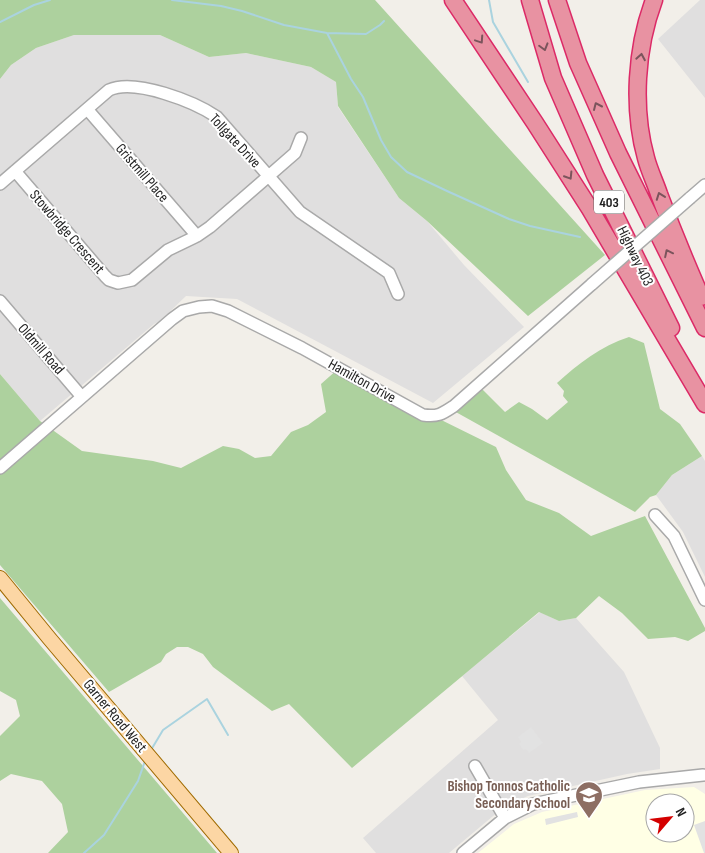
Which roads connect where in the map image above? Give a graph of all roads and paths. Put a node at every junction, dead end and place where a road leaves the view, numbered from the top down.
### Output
1 (453, 0) edge
2 (530, 0) edge
3 (557, 0) edge
4 (654, 0) edge
5 (87, 109) junction
6 (301, 138) dead end
7 (15, 171) junction
8 (269, 177) junction
9 (0, 184) edge
10 (705, 185) edge
11 (197, 236) junction
12 (398, 294) dead end
13 (0, 301) edge
14 (705, 306) edge
15 (705, 328) edge
16 (82, 396) junction
17 (705, 397) edge
18 (705, 404) edge
19 (0, 468) edge
20 (655, 515) dead end
21 (0, 578) edge
22 (705, 600) edge
23 (475, 766) dead end
24 (704, 773) edge
25 (505, 818) junction
26 (231, 853) edge
27 (463, 853) edge

1 -> 18 highway
2 -> 17 highway, Highway 403 / 403
15 -> 3 highway, Highway 403 / 403
14 -> 4 highway
5 - 7 street, Tollgate Drive
5 - 8 street, Tollgate Drive
5 - 11 street, Gristmill Place
6 - 8 street, Stowbridge Crescent
7 - 9 street, Tollgate Drive
7 - 11 street, Stowbridge Crescent
8 - 11 street, Stowbridge Crescent
8 - 12 street, Tollgate Drive
10 - 16 street, Hamilton Drive, bridge
13 - 16 street, Oldmill Road
16 - 19 street, Hamilton Drive
20 - 22 street
21 - 26 main road, Garner Road West
23 - 25 street
24 - 25 street
25 - 27 street

